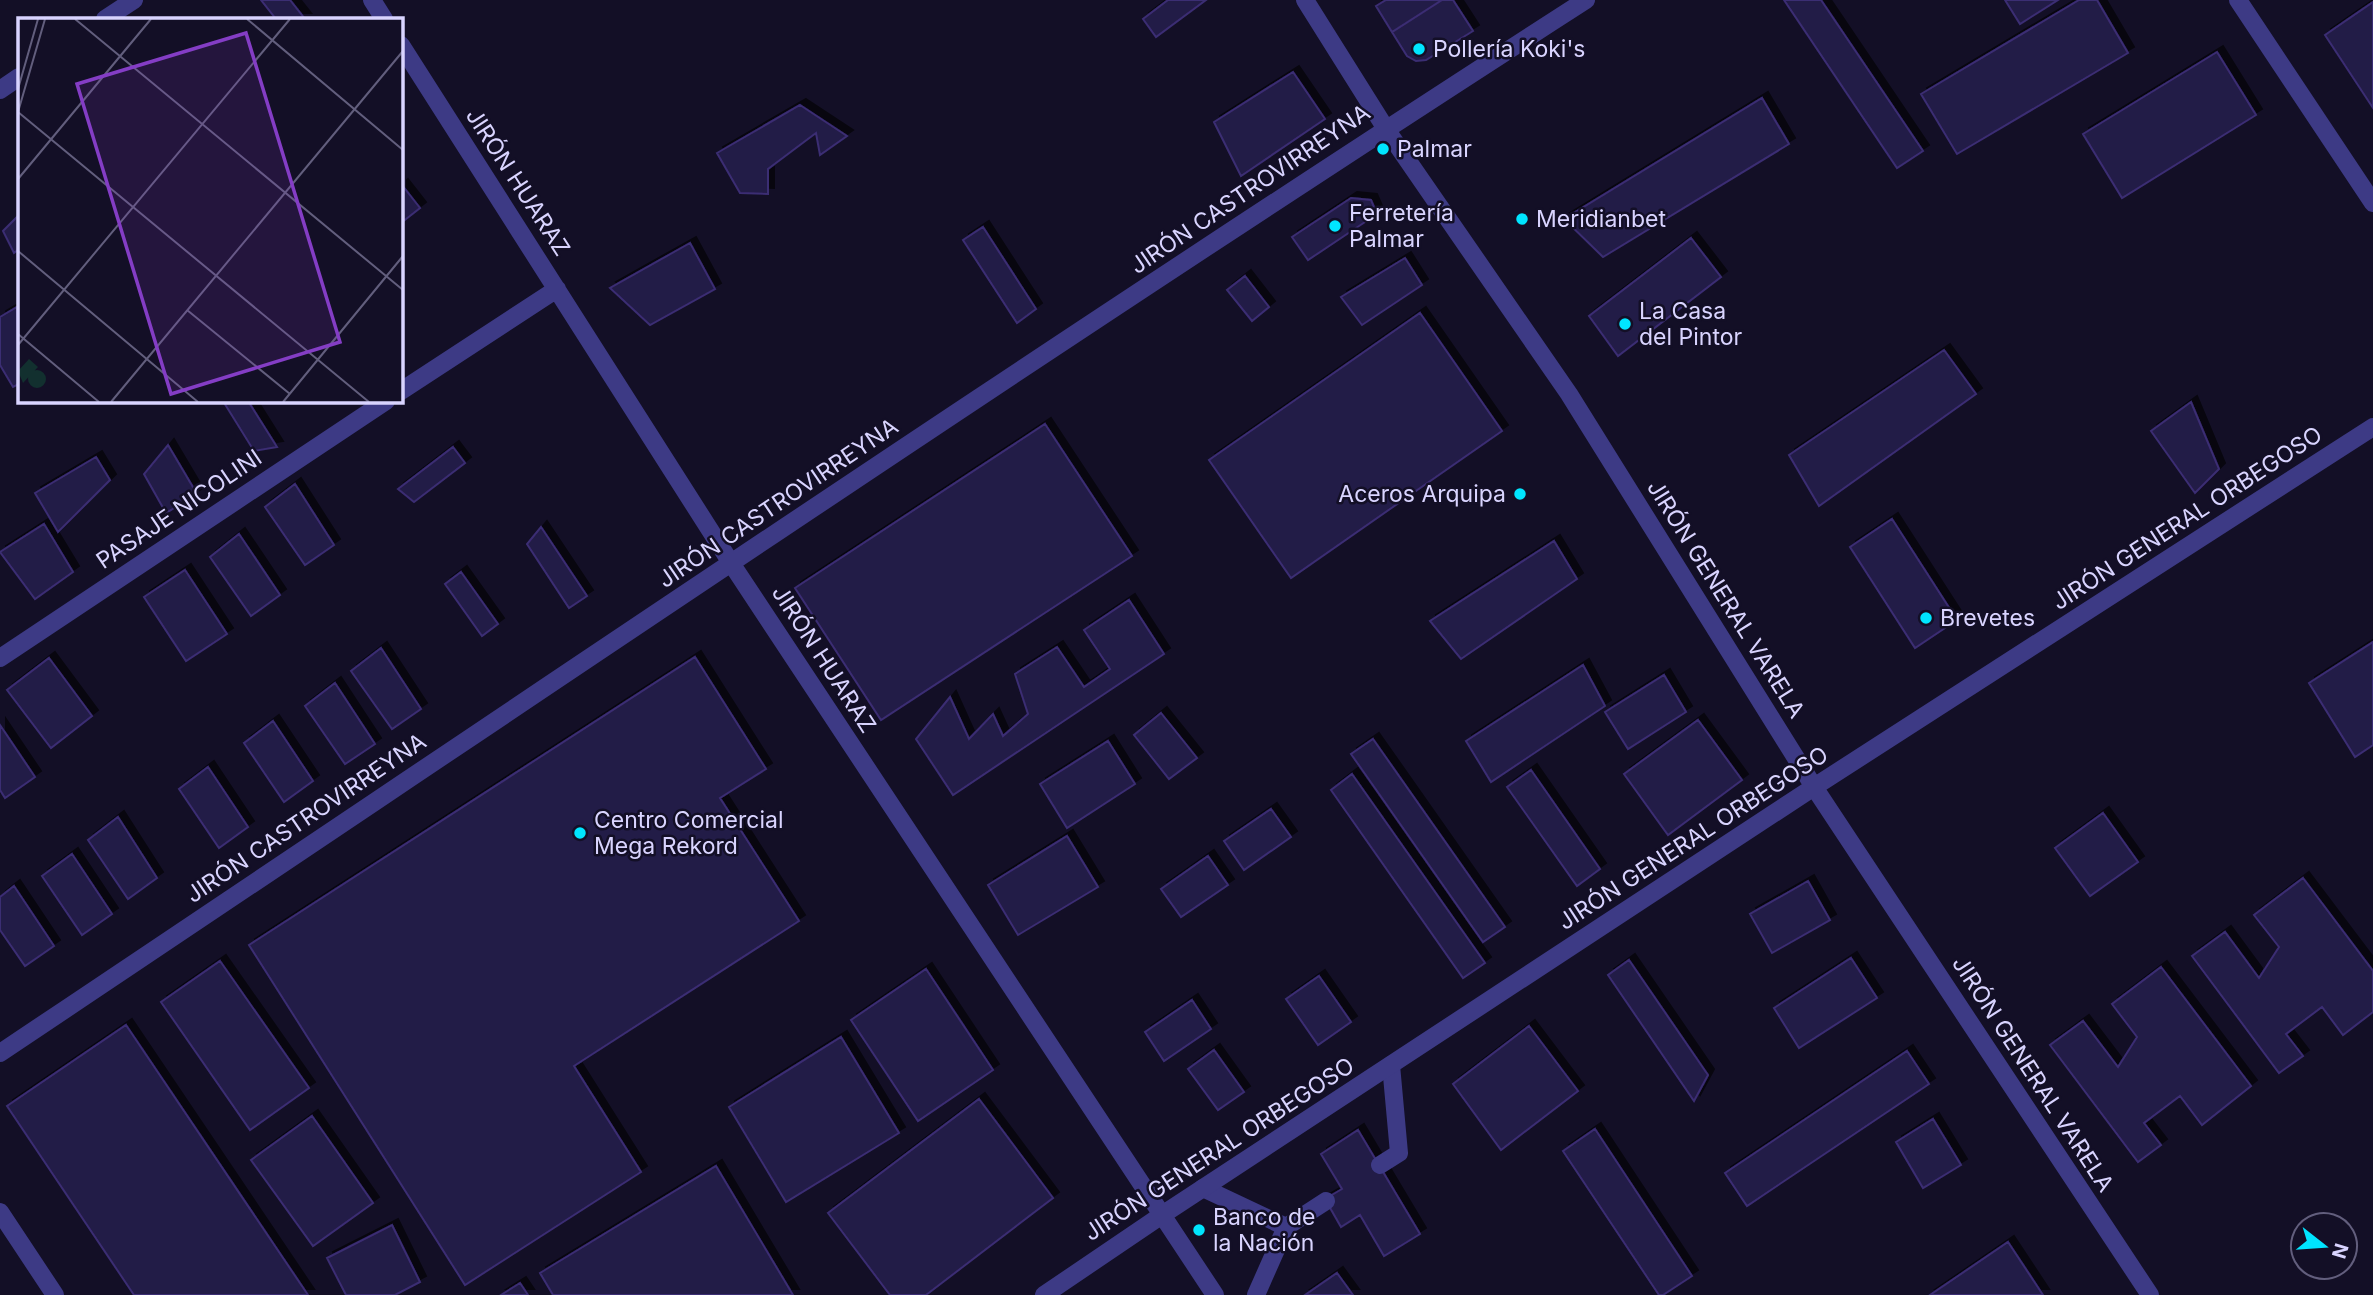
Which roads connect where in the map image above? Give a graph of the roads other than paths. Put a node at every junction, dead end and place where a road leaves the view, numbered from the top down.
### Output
1 (134, 0) edge
2 (372, 0) edge
3 (1305, 0) edge
4 (1587, 0) edge
5 (2238, 0) edge
6 (107, 18) edge
7 (383, 18) edge
8 (402, 47) edge
9 (18, 78) edge
10 (0, 90) edge
11 (1387, 128) junction
12 (2373, 203) edge
13 (557, 289) junction
14 (402, 390) edge
15 (384, 402) edge
16 (2373, 427) edge
17 (731, 563) junction
18 (0, 658) edge
19 (1814, 787) junction
20 (0, 1053) edge
21 (1391, 1065) junction
22 (1380, 1166) dead end
23 (1203, 1188) junction
24 (1326, 1201) dead end
25 (0, 1212) edge
26 (1162, 1215) junction
27 (1286, 1227) junction
28 (55, 1295) edge
29 (1044, 1295) edge
30 (1215, 1295) edge
31 (1256, 1295) edge
32 (2150, 1295) edge

1 - 6 street
2 - 7 street
3 - 11 street, JIRÓN GENERAL VARELA
4 - 11 street, JIRÓN CASTROVIRREYNA
5 - 12 street
8 - 13 street, JIRÓN HUARAZ
9 - 10 street
11 - 17 street, JIRÓN CASTROVIRREYNA
11 - 19 street, JIRÓN GENERAL VARELA
13 - 14 street
13 - 17 street, JIRÓN HUARAZ
15 - 18 street, PASAJE NICOLINI
16 - 19 street, JIRÓN GENERAL ORBEGOSO
17 - 20 street, JIRÓN CASTROVIRREYNA
17 - 26 street, JIRÓN HUARAZ
19 - 21 street, JIRÓN GENERAL ORBEGOSO
19 - 32 street, JIRÓN GENERAL VARELA
21 - 22 street
21 - 23 street, JIRÓN GENERAL ORBEGOSO
23 - 26 street, JIRÓN GENERAL ORBEGOSO
23 - 27 street
24 - 27 street
25 - 28 street
26 - 29 street, JIRÓN GENERAL ORBEGOSO
26 - 30 street, JIRÓN HUARAZ
27 - 31 street

